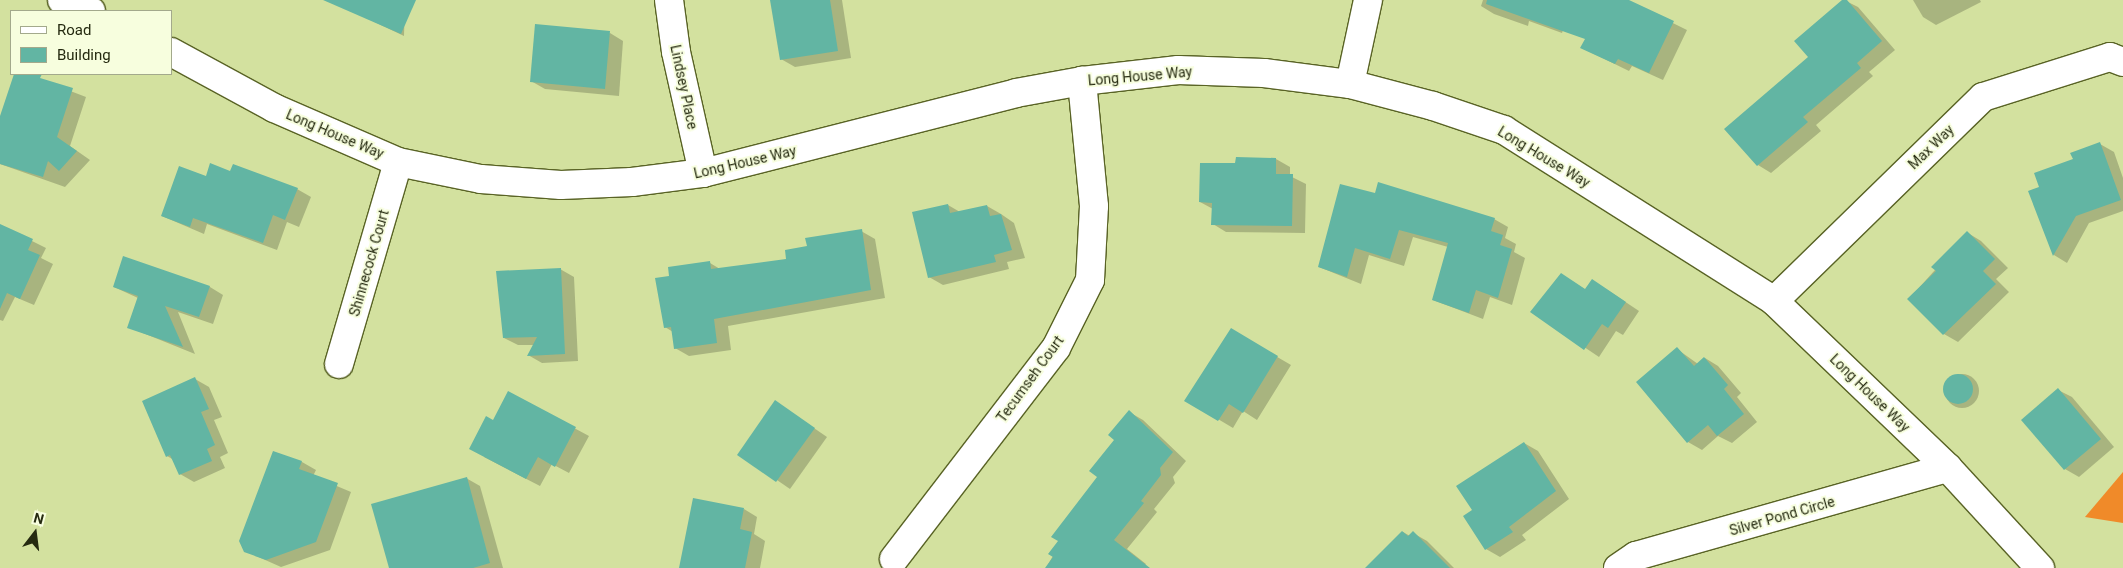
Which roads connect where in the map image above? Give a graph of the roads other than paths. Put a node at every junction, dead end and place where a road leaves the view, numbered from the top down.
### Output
1 (62, 0) edge
2 (669, 0) edge
3 (1368, 0) edge
4 (88, 10) edge
5 (172, 53) edge
6 (2123, 62) edge
7 (1082, 81) junction
8 (1350, 84) junction
9 (398, 162) junction
10 (703, 173) junction
11 (1774, 301) junction
12 (339, 364) dead end
13 (1948, 468) junction
14 (894, 559) dead end
15 (1618, 568) edge
16 (2040, 568) edge

1 - 4 street
2 - 10 street, Lindsey Place
3 - 8 street
5 - 9 street, Long House Way
6 - 11 street, Max Way
7 - 8 street, Long House Way
7 - 10 street, Long House Way
7 - 14 street, Tecumseh Court
8 - 11 street, Long House Way
9 - 10 street, Long House Way
9 - 12 street, Shinnecock Court
11 - 13 street, Long House Way
13 - 15 street, Silver Pond Circle
13 - 16 street, Long House Way

